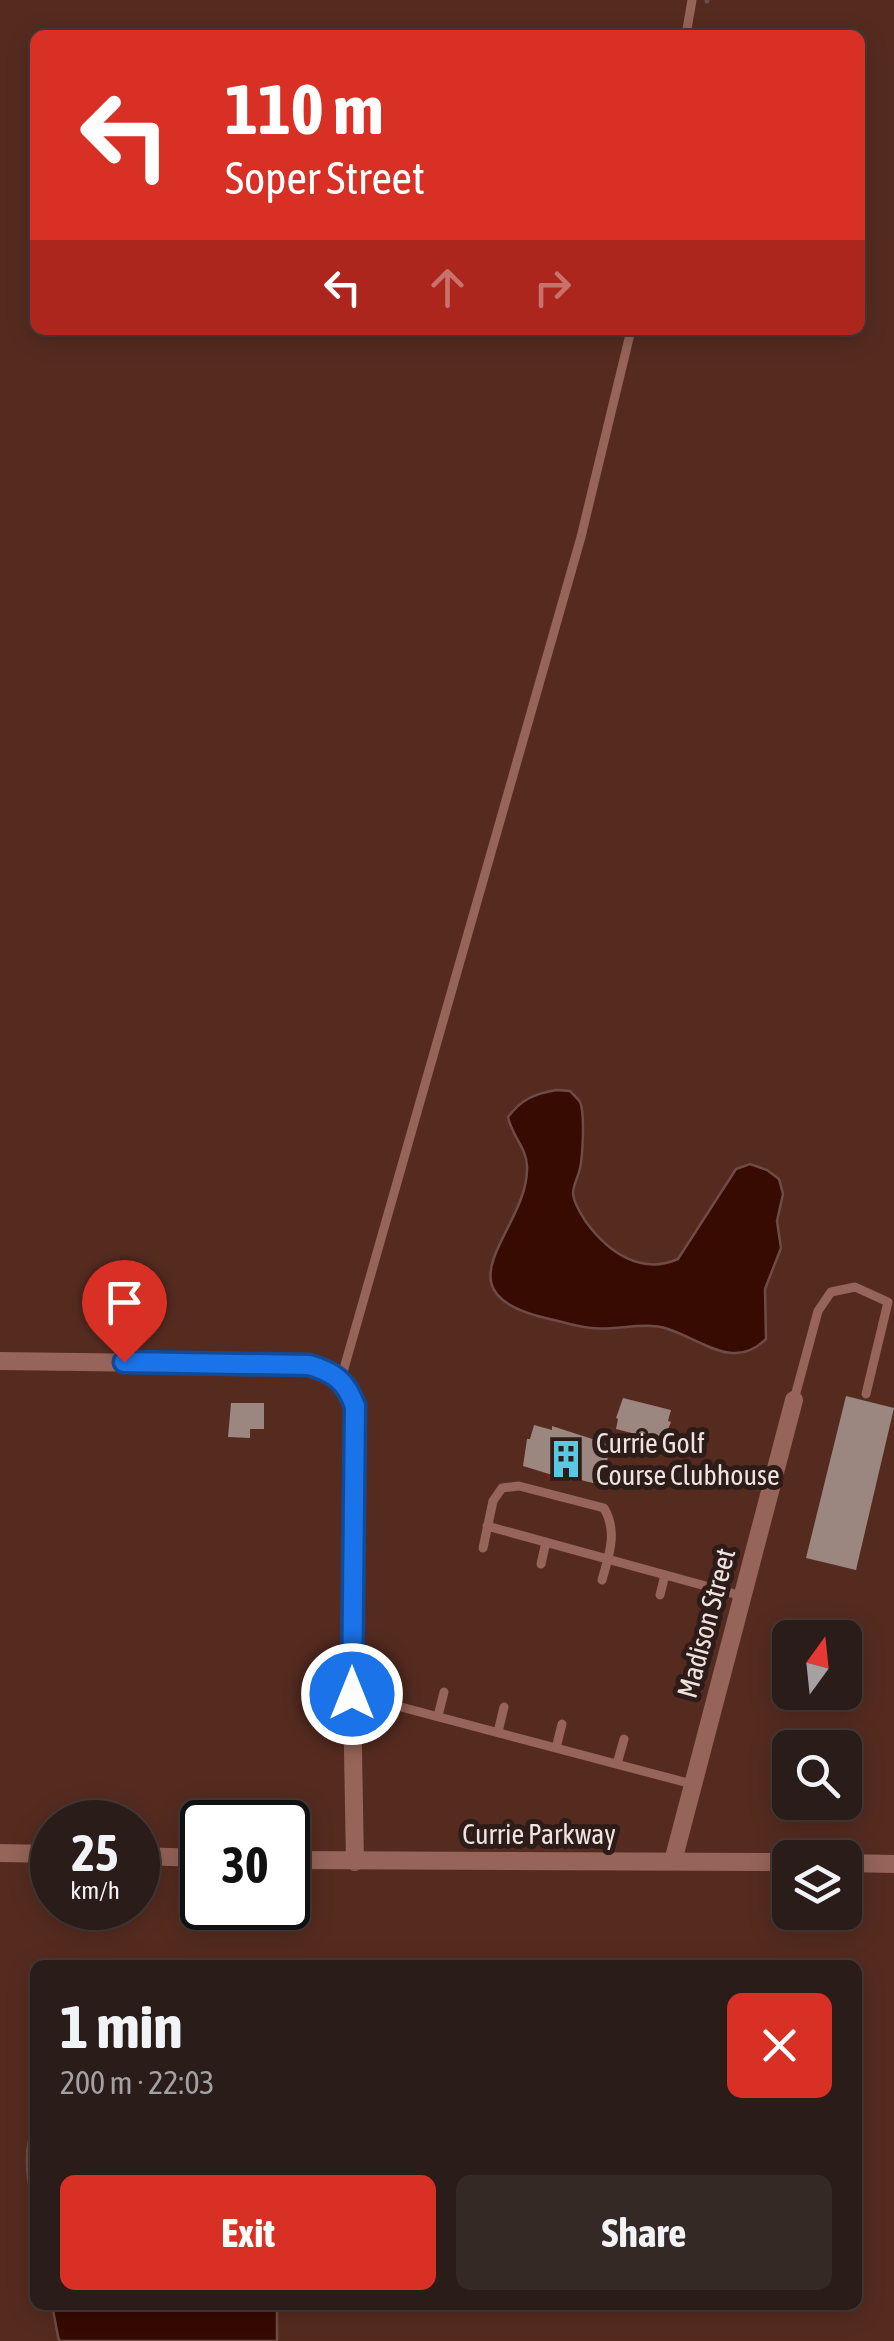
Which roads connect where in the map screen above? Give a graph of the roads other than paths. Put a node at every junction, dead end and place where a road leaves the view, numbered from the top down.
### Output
1 (692, 0) edge
2 (687, 30) edge
3 (630, 335) edge
4 (0, 1361) edge
5 (340, 1379) junction
6 (866, 1394) dead end
7 (794, 1400) joint
8 (487, 1526) junction
9 (546, 1542) junction
10 (483, 1548) dead end
11 (608, 1559) junction
12 (541, 1564) dead end
13 (665, 1575) junction
14 (602, 1580) dead end
15 (660, 1595) dead end
16 (742, 1596) junction
17 (444, 1692) dead end
18 (352, 1694) junction
19 (504, 1707) dead end
20 (438, 1716) junction
21 (562, 1724) dead end
22 (498, 1732) junction
23 (624, 1739) dead end
24 (556, 1748) junction
25 (617, 1764) junction
26 (692, 1784) junction
27 (0, 1853) edge
28 (30, 1854) edge
29 (310, 1861) edge
30 (674, 1861) junction
31 (356, 1862) junction
32 (772, 1862) edge
33 (862, 1863) edge
34 (894, 1864) edge

1 - 2 lane
3 - 5 lane
4 - 5 street
5 - 18 street
6 - 7 lane
7 - 16 street, Madison Street
8 - 9 lane
8 - 10 lane
8 - 11 lane
9 - 11 lane
9 - 12 lane
11 - 13 lane
11 - 14 lane
13 - 15 lane
13 - 16 lane
16 - 26 street, Madison Street
17 - 20 lane
18 - 20 lane
18 - 31 street
19 - 22 lane
20 - 22 lane
21 - 24 lane
22 - 24 lane
23 - 25 lane
24 - 25 lane
25 - 26 lane
26 - 30 street, Madison Street
27 - 28 street
29 - 31 street, Currie Parkway
30 - 31 street, Currie Parkway
30 - 32 street, Currie Parkway
33 - 34 street

